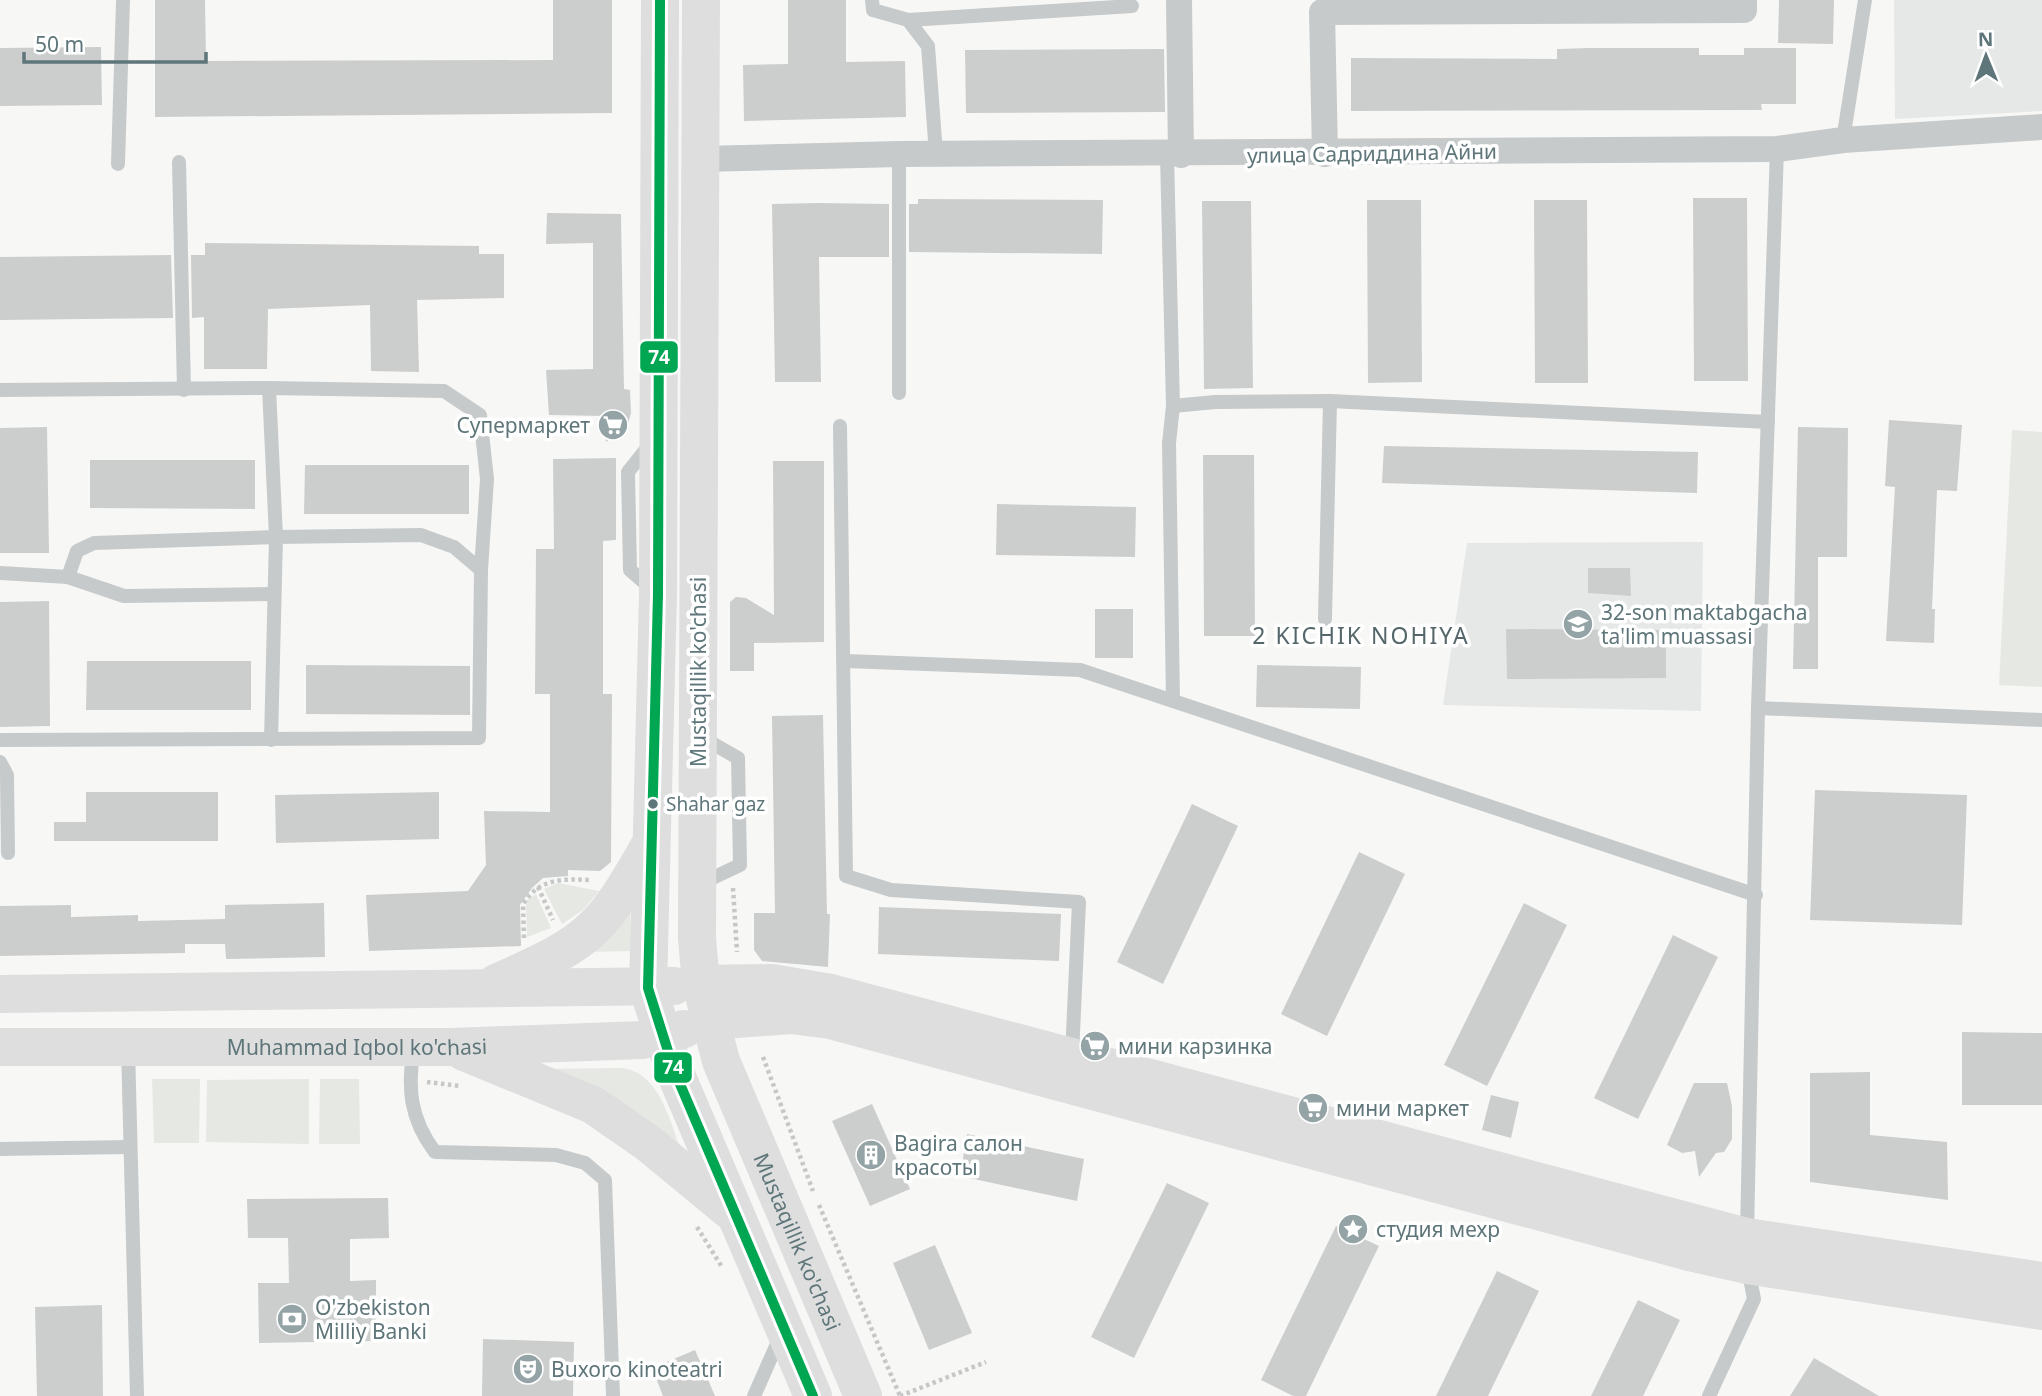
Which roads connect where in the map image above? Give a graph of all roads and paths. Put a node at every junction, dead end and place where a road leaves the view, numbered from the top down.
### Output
1 (122, 0) edge
2 (660, 0) edge
3 (701, 0) edge
4 (872, 0) edge
5 (1178, 0) edge
6 (1744, 0) edge
7 (1865, 0) edge
8 (1132, 6) dead end
9 (908, 20) junction
10 (2042, 127) edge
11 (1843, 140) junction
12 (1777, 149) junction
13 (899, 154) junction
14 (936, 154) junction
15 (1325, 154) junction
16 (1174, 155) junction
17 (701, 159) junction
18 (178, 162) dead end
19 (118, 164) dead end
20 (269, 388) junction
21 (0, 390) edge
22 (184, 390) junction
23 (899, 393) dead end
24 (1330, 401) junction
25 (1173, 406) junction
26 (1768, 422) junction
27 (840, 426) dead end
28 (276, 537) junction
29 (481, 570) junction
30 (0, 573) edge
31 (68, 578) junction
32 (274, 594) junction
33 (1325, 619) dead end
34 (846, 661) junction
35 (1173, 701) junction
36 (1758, 708) junction
37 (2042, 720) edge
38 (0, 740) edge
39 (271, 740) junction
40 (0, 762) edge
41 (652, 843) junction
42 (8, 853) dead end
43 (600, 880) dead end
44 (538, 887) junction
45 (1756, 894) junction
46 (554, 922) dead end
47 (524, 949) dead end
48 (701, 984) junction
49 (488, 986) junction
50 (648, 988) junction
51 (0, 994) edge
52 (710, 1021) junction
53 (660, 1035) junction
54 (129, 1045) junction
55 (0, 1046) edge
56 (414, 1046) junction
57 (452, 1047) junction
58 (763, 1057) dead end
59 (1072, 1057) junction
60 (130, 1147) junction
61 (0, 1149) edge
62 (738, 1217) junction
63 (1747, 1251) junction
64 (2042, 1281) edge
65 (2042, 1311) edge
66 (784, 1327) junction
67 (986, 1362) dead end
68 (136, 1396) edge
69 (612, 1396) edge
70 (754, 1396) edge
71 (813, 1396) edge
72 (863, 1396) edge
73 (900, 1396) edge
74 (1709, 1396) edge

1 - 19 lane
2 - 41 main road, Mustaqillik ko'chasi
3 - 17 main road, Mustaqillik ko'chasi
4 - 9 lane
5 - 16 street
6 - 15 street
7 - 11 lane
8 - 9 lane
9 - 14 lane
10 - 11 street, улица Садриддина Айни
11 - 12 street, улица Садриддина Айни
12 - 15 street, улица Садриддина Айни
12 - 26 lane
13 - 14 street, улица Садриддина Айни
13 - 17 street, улица Садриддина Айни
13 - 23 lane
14 - 16 street, улица Садриддина Айни
15 - 16 street, улица Садриддина Айни
16 - 25 lane
17 - 48 main road, Mustaqillik ko'chasi
18 - 22 lane
20 - 22 lane
20 - 28 lane
20 - 29 lane
21 - 22 lane
24 - 25 lane
24 - 26 lane
24 - 33 lane
25 - 35 lane
26 - 36 lane
27 - 34 lane
28 - 29 lane
28 - 31 lane
28 - 32 lane
29 - 39 lane
30 - 31 lane
31 - 32 lane
32 - 39 lane
34 - 35 lane
34 - 59 lane
35 - 45 lane
36 - 37 lane
36 - 45 lane
38 - 39 lane
40 - 42 lane
41 - 49 main road
41 - 50 main road, Mustaqillik ko'chasi
43 - 44 path
44 - 46 path
44 - 47 path
45 - 63 lane
48 - 50 main road
48 - 52 main road, Mustaqillik ko'chasi
48 - 59 main road
49 - 50 main road
49 - 51 main road
50 - 53 main road, Mustaqillik ko'chasi
52 - 53 main road, Muhammad Iqbol ko'chasi
52 - 63 main road, Muhammad Iqbol ko'chasi
52 - 72 main road, Mustaqillik ko'chasi
53 - 57 main road, Muhammad Iqbol ko'chasi
53 - 62 main road, Mustaqillik ko'chasi
54 - 55 main road, Muhammad Iqbol ko'chasi
54 - 56 main road, Muhammad Iqbol ko'chasi
54 - 60 lane
56 - 57 main road, Muhammad Iqbol ko'chasi
56 - 69 lane
57 - 62 main road
58 - 73 path
59 - 63 main road
60 - 61 lane
60 - 68 lane
62 - 66 main road, Mustaqillik ko'chasi
63 - 64 main road
63 - 65 main road
63 - 74 lane
66 - 70 lane
66 - 71 main road, Mustaqillik ko'chasi
67 - 73 path

